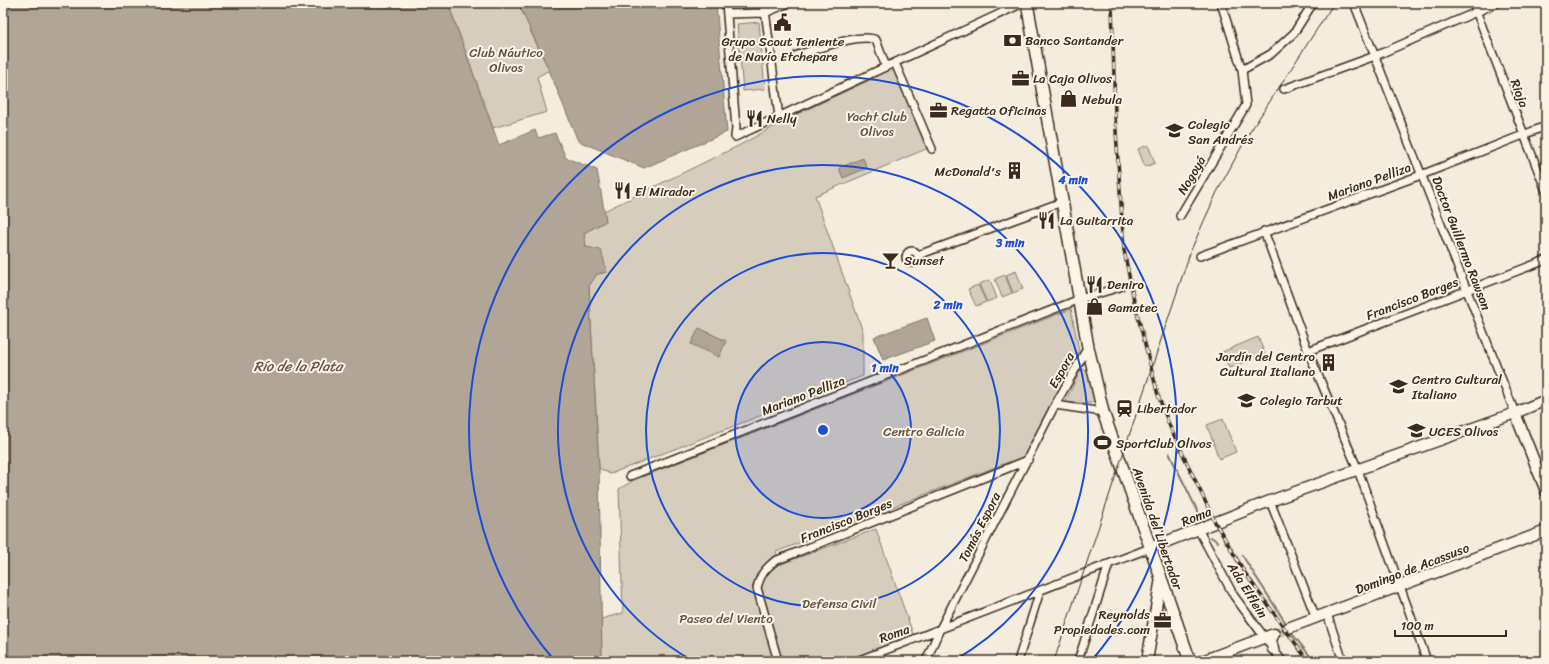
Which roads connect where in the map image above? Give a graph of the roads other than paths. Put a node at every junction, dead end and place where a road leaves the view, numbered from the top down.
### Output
1 (726, 3) edge
2 (764, 3) edge
3 (789, 3) edge
4 (1023, 3) edge
5 (1027, 3) edge
6 (1221, 3) edge
7 (1313, 3) edge
8 (1354, 3) edge
9 (1472, 3) edge
10 (1497, 3) edge
11 (1476, 11) junction
12 (765, 13) junction
13 (727, 14) junction
14 (797, 55) dead end
15 (1375, 56) junction
16 (895, 63) junction
17 (886, 66) junction
18 (1242, 70) junction
19 (1284, 89) dead end
20 (779, 117) junction
21 (1546, 126) edge
22 (1524, 135) junction
23 (932, 149) dead end
24 (1421, 175) junction
25 (1546, 191) edge
26 (1062, 202) junction
27 (1180, 216) dead end
28 (1264, 231) junction
29 (918, 254) dead end
30 (1200, 256) dead end
31 (1546, 260) edge
32 (1120, 287) dead end
33 (1466, 290) junction
34 (1080, 299) junction
35 (1088, 347) junction
36 (1308, 351) junction
37 (1546, 400) edge
38 (1055, 405) junction
39 (1103, 412) junction
40 (1515, 413) junction
41 (1028, 460) junction
42 (1358, 470) junction
43 (630, 476) dead end
44 (1546, 491) edge
45 (1270, 501) junction
46 (1198, 529) junction
47 (1546, 531) edge
48 (1150, 548) junction
49 (1110, 564) junction
50 (1161, 578) junction
51 (1399, 587) junction
52 (1040, 591) junction
53 (1327, 614) junction
54 (1316, 618) junction
55 (1288, 628) tunnel mouth
56 (939, 631) junction
57 (1268, 635) junction
58 (1273, 649) joint
59 (778, 661) edge
60 (856, 661) edge
61 (926, 661) edge
62 (1018, 661) edge
63 (1078, 661) edge
64 (1147, 661) edge
65 (1190, 661) edge
66 (1202, 661) edge
67 (1282, 661) edge
68 (1344, 661) edge
69 (1428, 661) edge

1 - 13 street
2 - 12 street
3 - 12 street
4 - 16 street
5 - 26 main road, Avenida del Libertador
6 - 18 street
7 - 18 street
8 - 15 street, Doctor Guillermo Rawson
9 - 11 street, Rioja
10 - 11 street
11 - 15 street
11 - 22 street, Rioja
12 - 13 street
12 - 20 street
13 - 20 street
14 - 17 street
15 - 19 street
15 - 24 street, Doctor Guillermo Rawson
16 - 17 street
16 - 23 street
17 - 20 street
18 - 27 street, Nogoyá
21 - 22 street, Mariano Pelliza
22 - 24 street, Mariano Pelliza
22 - 25 street, Rioja
24 - 28 street, Mariano Pelliza
24 - 33 street, Doctor Guillermo Rawson
26 - 29 street
26 - 34 main road, Avenida del Libertador
28 - 30 street, Mariano Pelliza
28 - 36 street
31 - 33 street, Francisco Borges
32 - 34 street, Mariano Pelliza
33 - 36 street, Francisco Borges
33 - 40 street, Doctor Guillermo Rawson
34 - 35 main road, Avenida del Libertador
34 - 43 street, Mariano Pelliza
35 - 38 street, Espora
35 - 39 main road, Avenida del Libertador
36 - 42 street
37 - 40 street, Roma
38 - 39 street
38 - 41 street, Tomás Espora
39 - 48 main road, Avenida del Libertador
40 - 42 street, Roma
40 - 44 street, Doctor Guillermo Rawson
41 - 56 street, Tomás Espora
41 - 59 street, Francisco Borges
42 - 45 street, Roma
42 - 51 street
45 - 46 street, Roma
45 - 54 street
46 - 48 street, Roma
46 - 57 street, Ada Elflein
47 - 51 street, Domingo de Acassuso
48 - 49 street, Roma
48 - 50 main road, Avenida del Libertador
49 - 52 street, Roma
49 - 63 street
50 - 64 street
50 - 65 main road, Avenida del Libertador
51 - 53 street, Domingo de Acassuso
51 - 69 street
52 - 56 street, Roma
52 - 62 street
53 - 54 street, Domingo de Acassuso
53 - 68 street
54 - 55 street, Domingo de Acassuso
56 - 60 street, Roma
56 - 61 street, Tomás Espora
57 - 58 street
57 - 66 street
58 - 67 street

